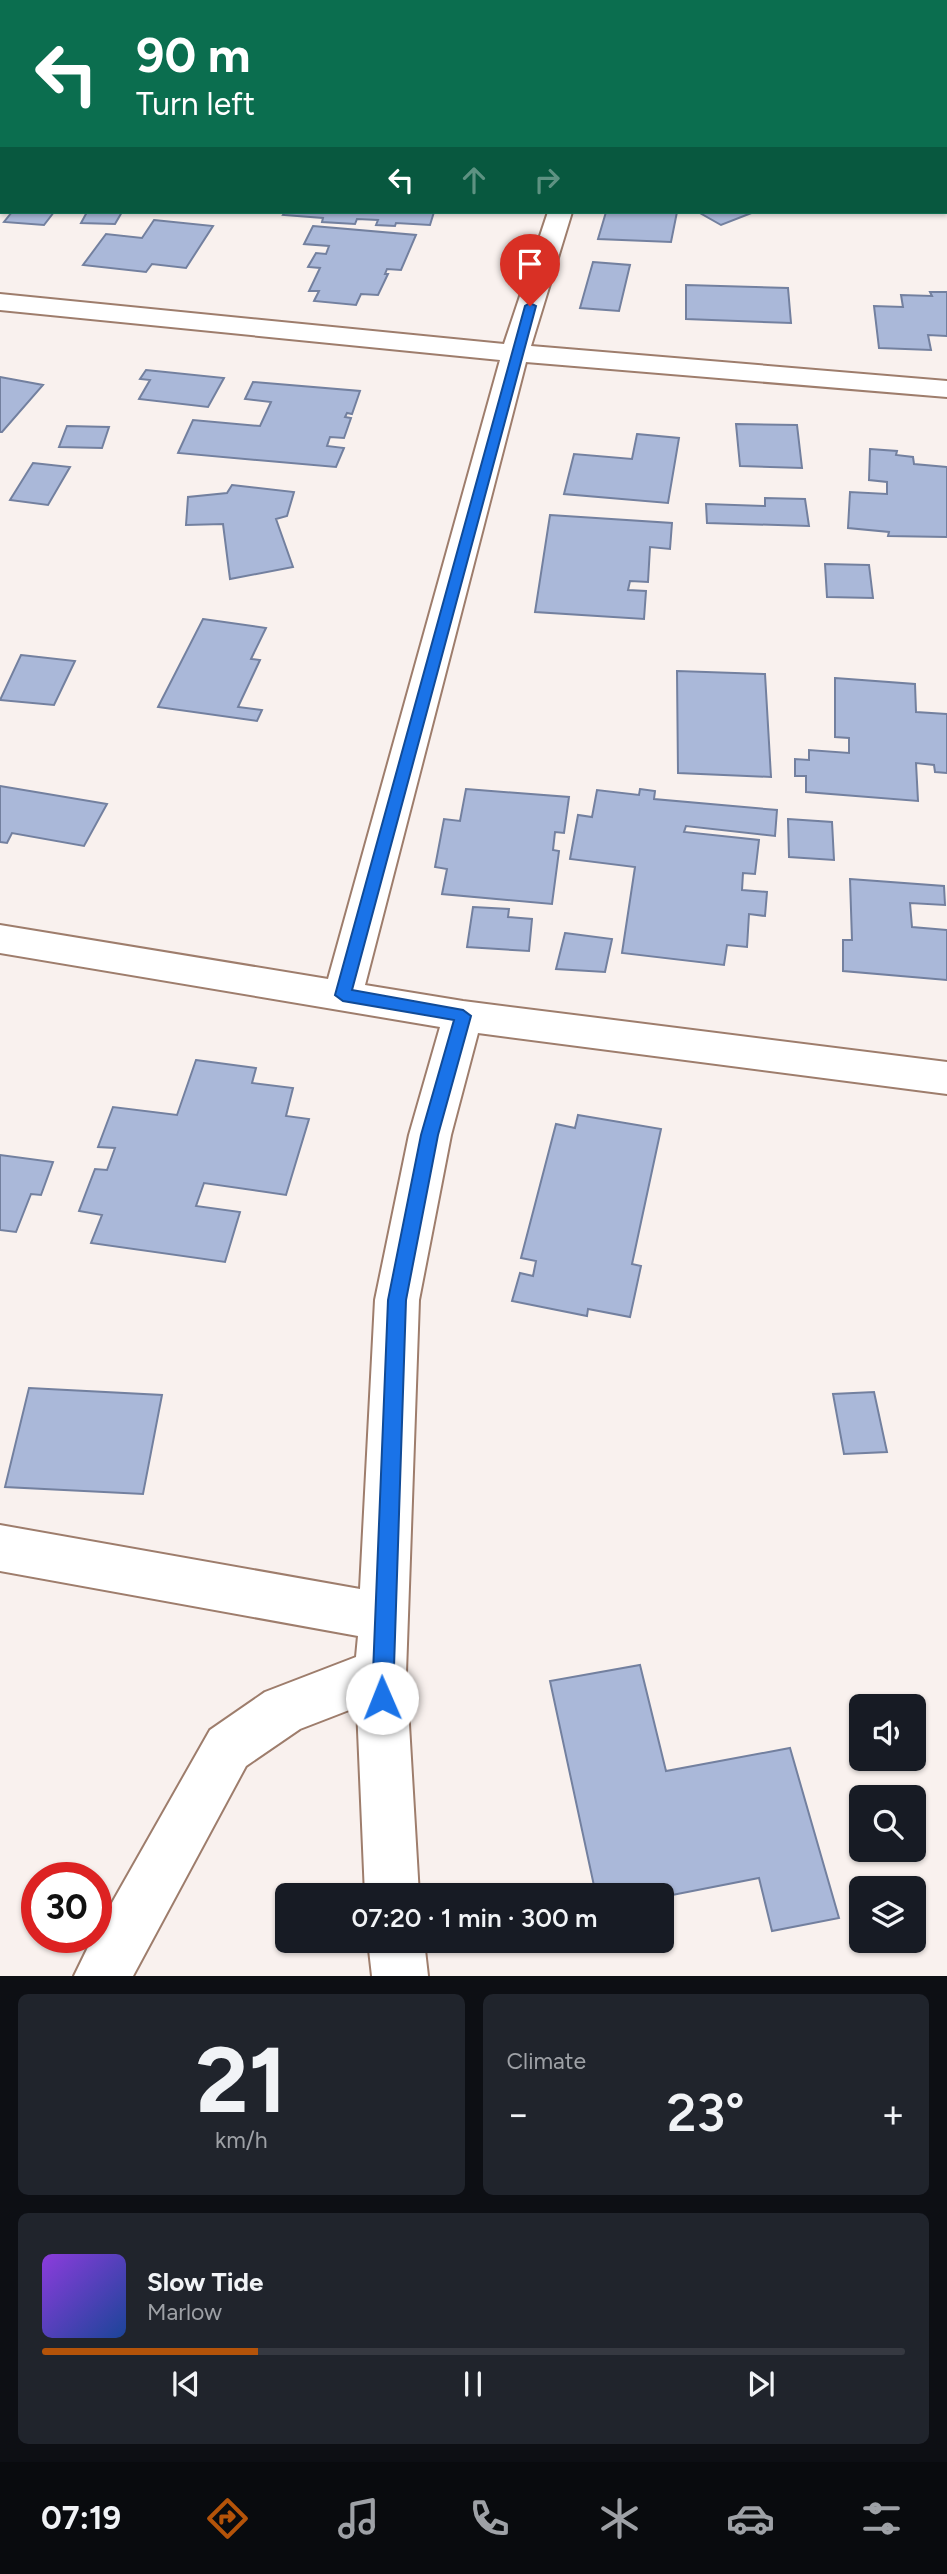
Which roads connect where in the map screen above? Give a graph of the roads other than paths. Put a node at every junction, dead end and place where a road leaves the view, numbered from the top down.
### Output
1 (558, 214) edge
2 (0, 302) edge
3 (515, 353) junction
4 (947, 389) edge
5 (0, 939) edge
6 (343, 995) junction
7 (463, 1016) junction
8 (947, 1078) edge
9 (0, 1548) edge
10 (384, 1617) junction
11 (382, 1672) junction
12 (391, 1883) edge
13 (398, 1953) edge
14 (102, 1976) edge
15 (400, 1976) edge

1 - 3 street
2 - 3 street
3 - 4 street
3 - 6 street
5 - 6 street
6 - 7 street
7 - 8 street
7 - 10 street
9 - 10 street
10 - 11 street
11 - 12 street
11 - 14 street
13 - 15 street

